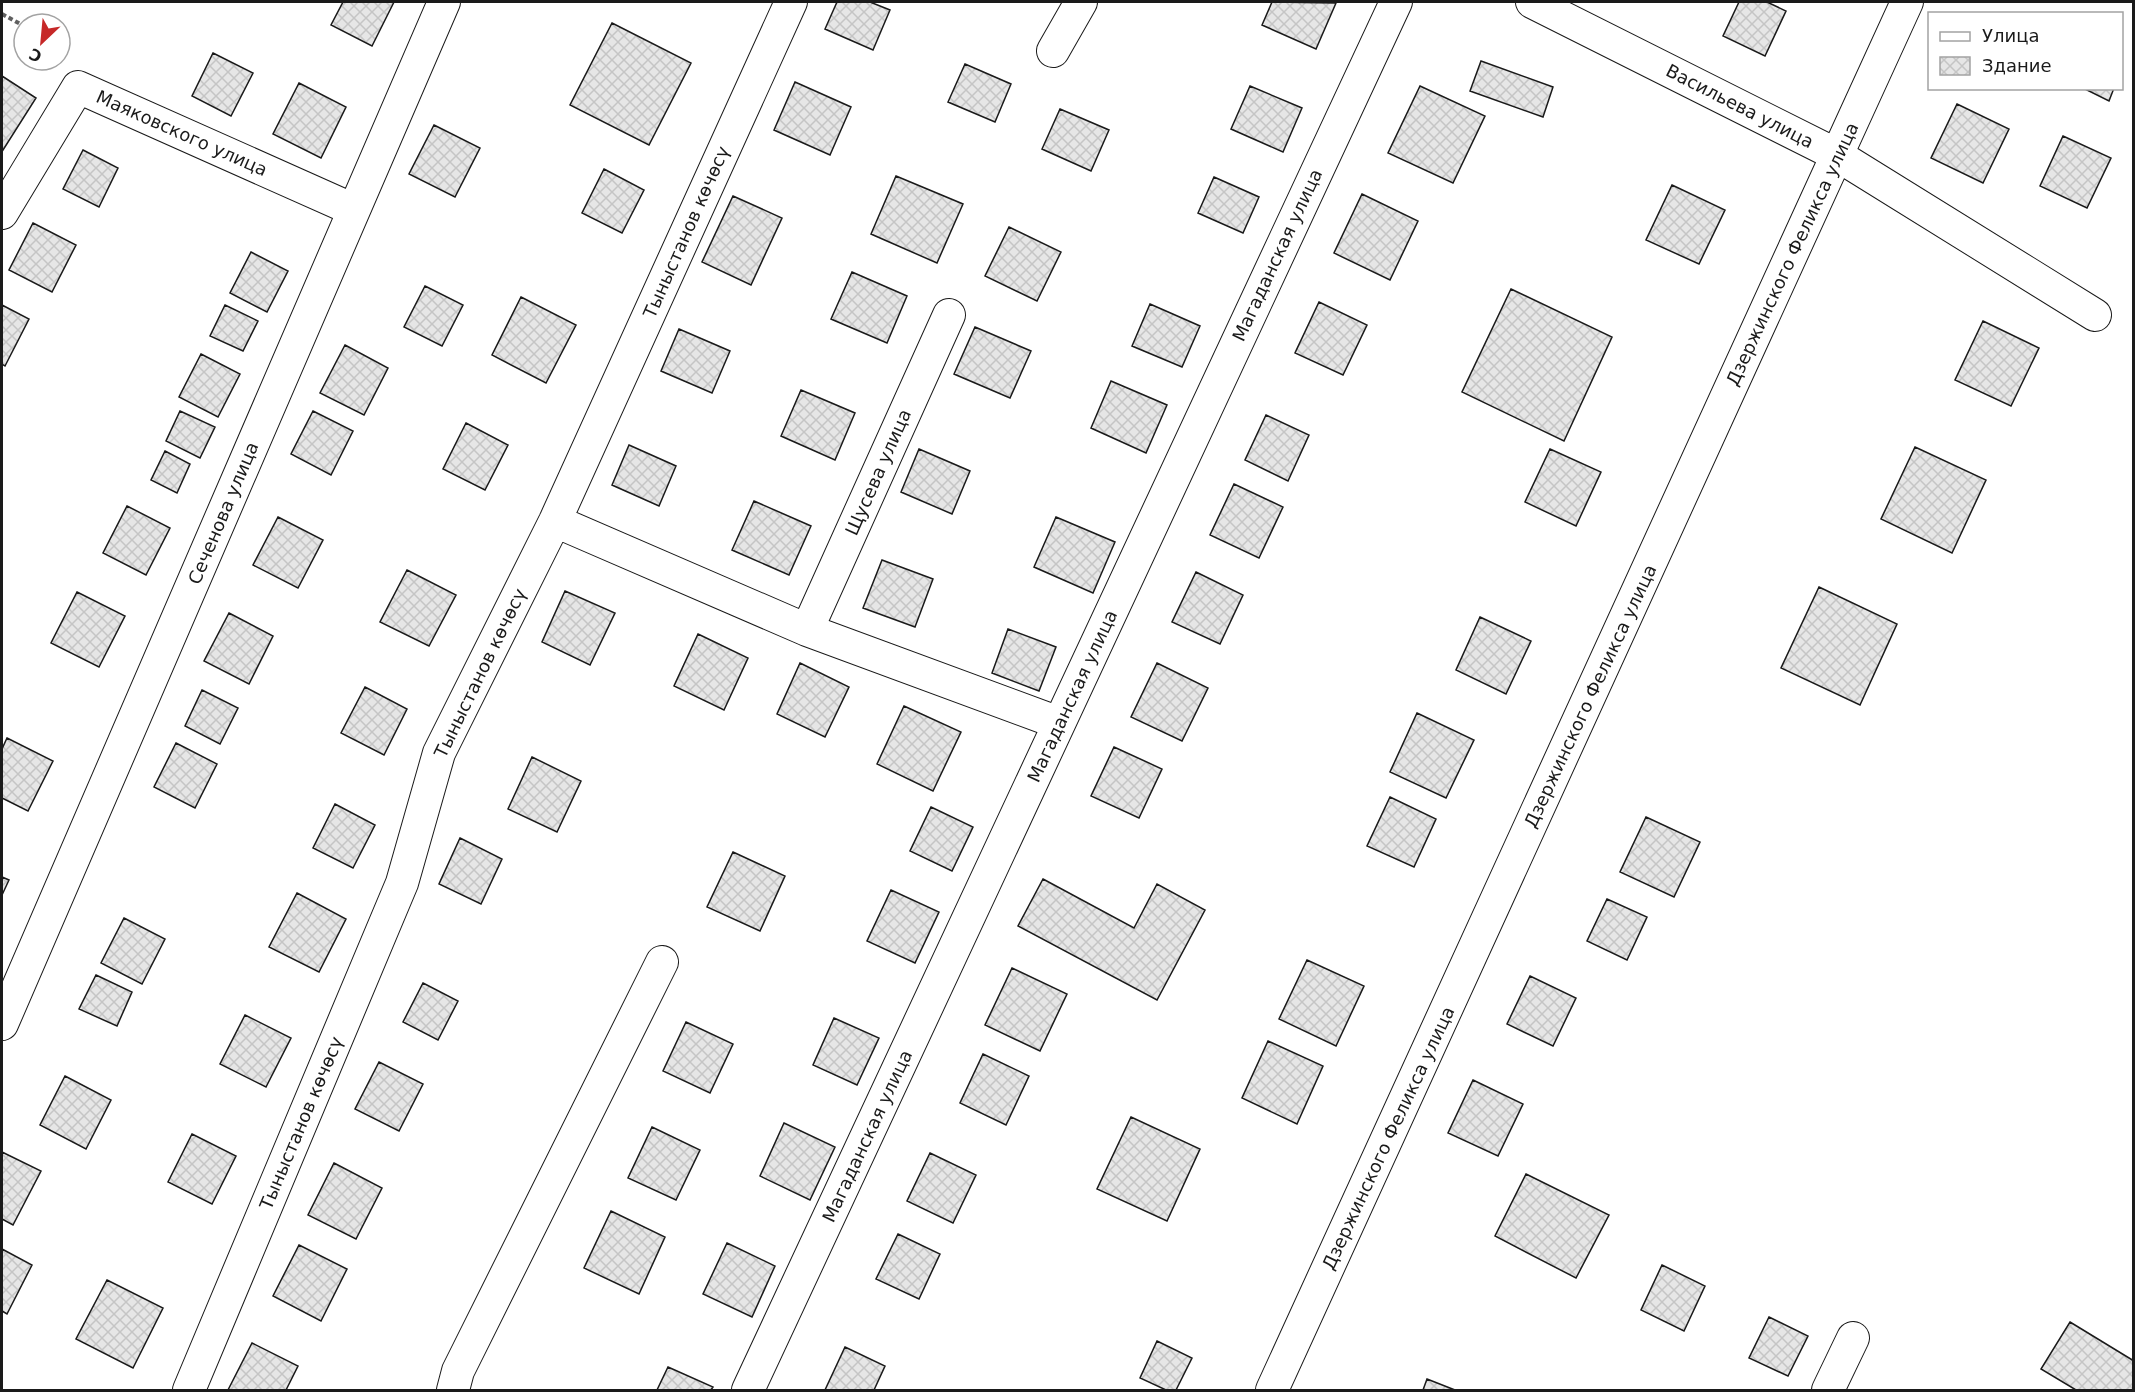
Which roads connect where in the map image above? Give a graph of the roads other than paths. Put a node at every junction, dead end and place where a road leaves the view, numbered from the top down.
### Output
1 (444, 2) edge
2 (791, 2) edge
3 (1081, 2) edge
4 (1396, 2) edge
5 (1532, 2) edge
6 (1907, 2) edge
7 (1053, 51) dead end
8 (1837, 154) junction
9 (354, 210) junction
10 (2, 213) edge
11 (949, 315) dead end
12 (2095, 315) dead end
13 (555, 521) junction
14 (807, 630) junction
15 (1059, 723) junction
16 (662, 962) dead end
17 (2, 1024) edge
18 (1853, 1338) dead end
19 (189, 1390) edge
20 (453, 1390) edge
21 (748, 1390) edge
22 (1272, 1390) edge
23 (1828, 1390) edge

1 - 9 street, Сеченова улица
2 - 13 street, Тыныстанов көчөсү
3 - 7 street
4 - 15 street, Магаданская улица
5 - 8 street, Васильева улица
6 - 8 street, Дзержинского Феликса улица
8 - 12 street, Васильева улица
8 - 22 street, Дзержинского Феликса улица
9 - 10 street, Маяковского улица
9 - 17 street, Сеченова улица
11 - 14 street, Щусева улица
13 - 14 street
13 - 19 street, Тыныстанов көчөсү
14 - 15 street
15 - 21 street, Магаданская улица
16 - 20 street
18 - 23 street

